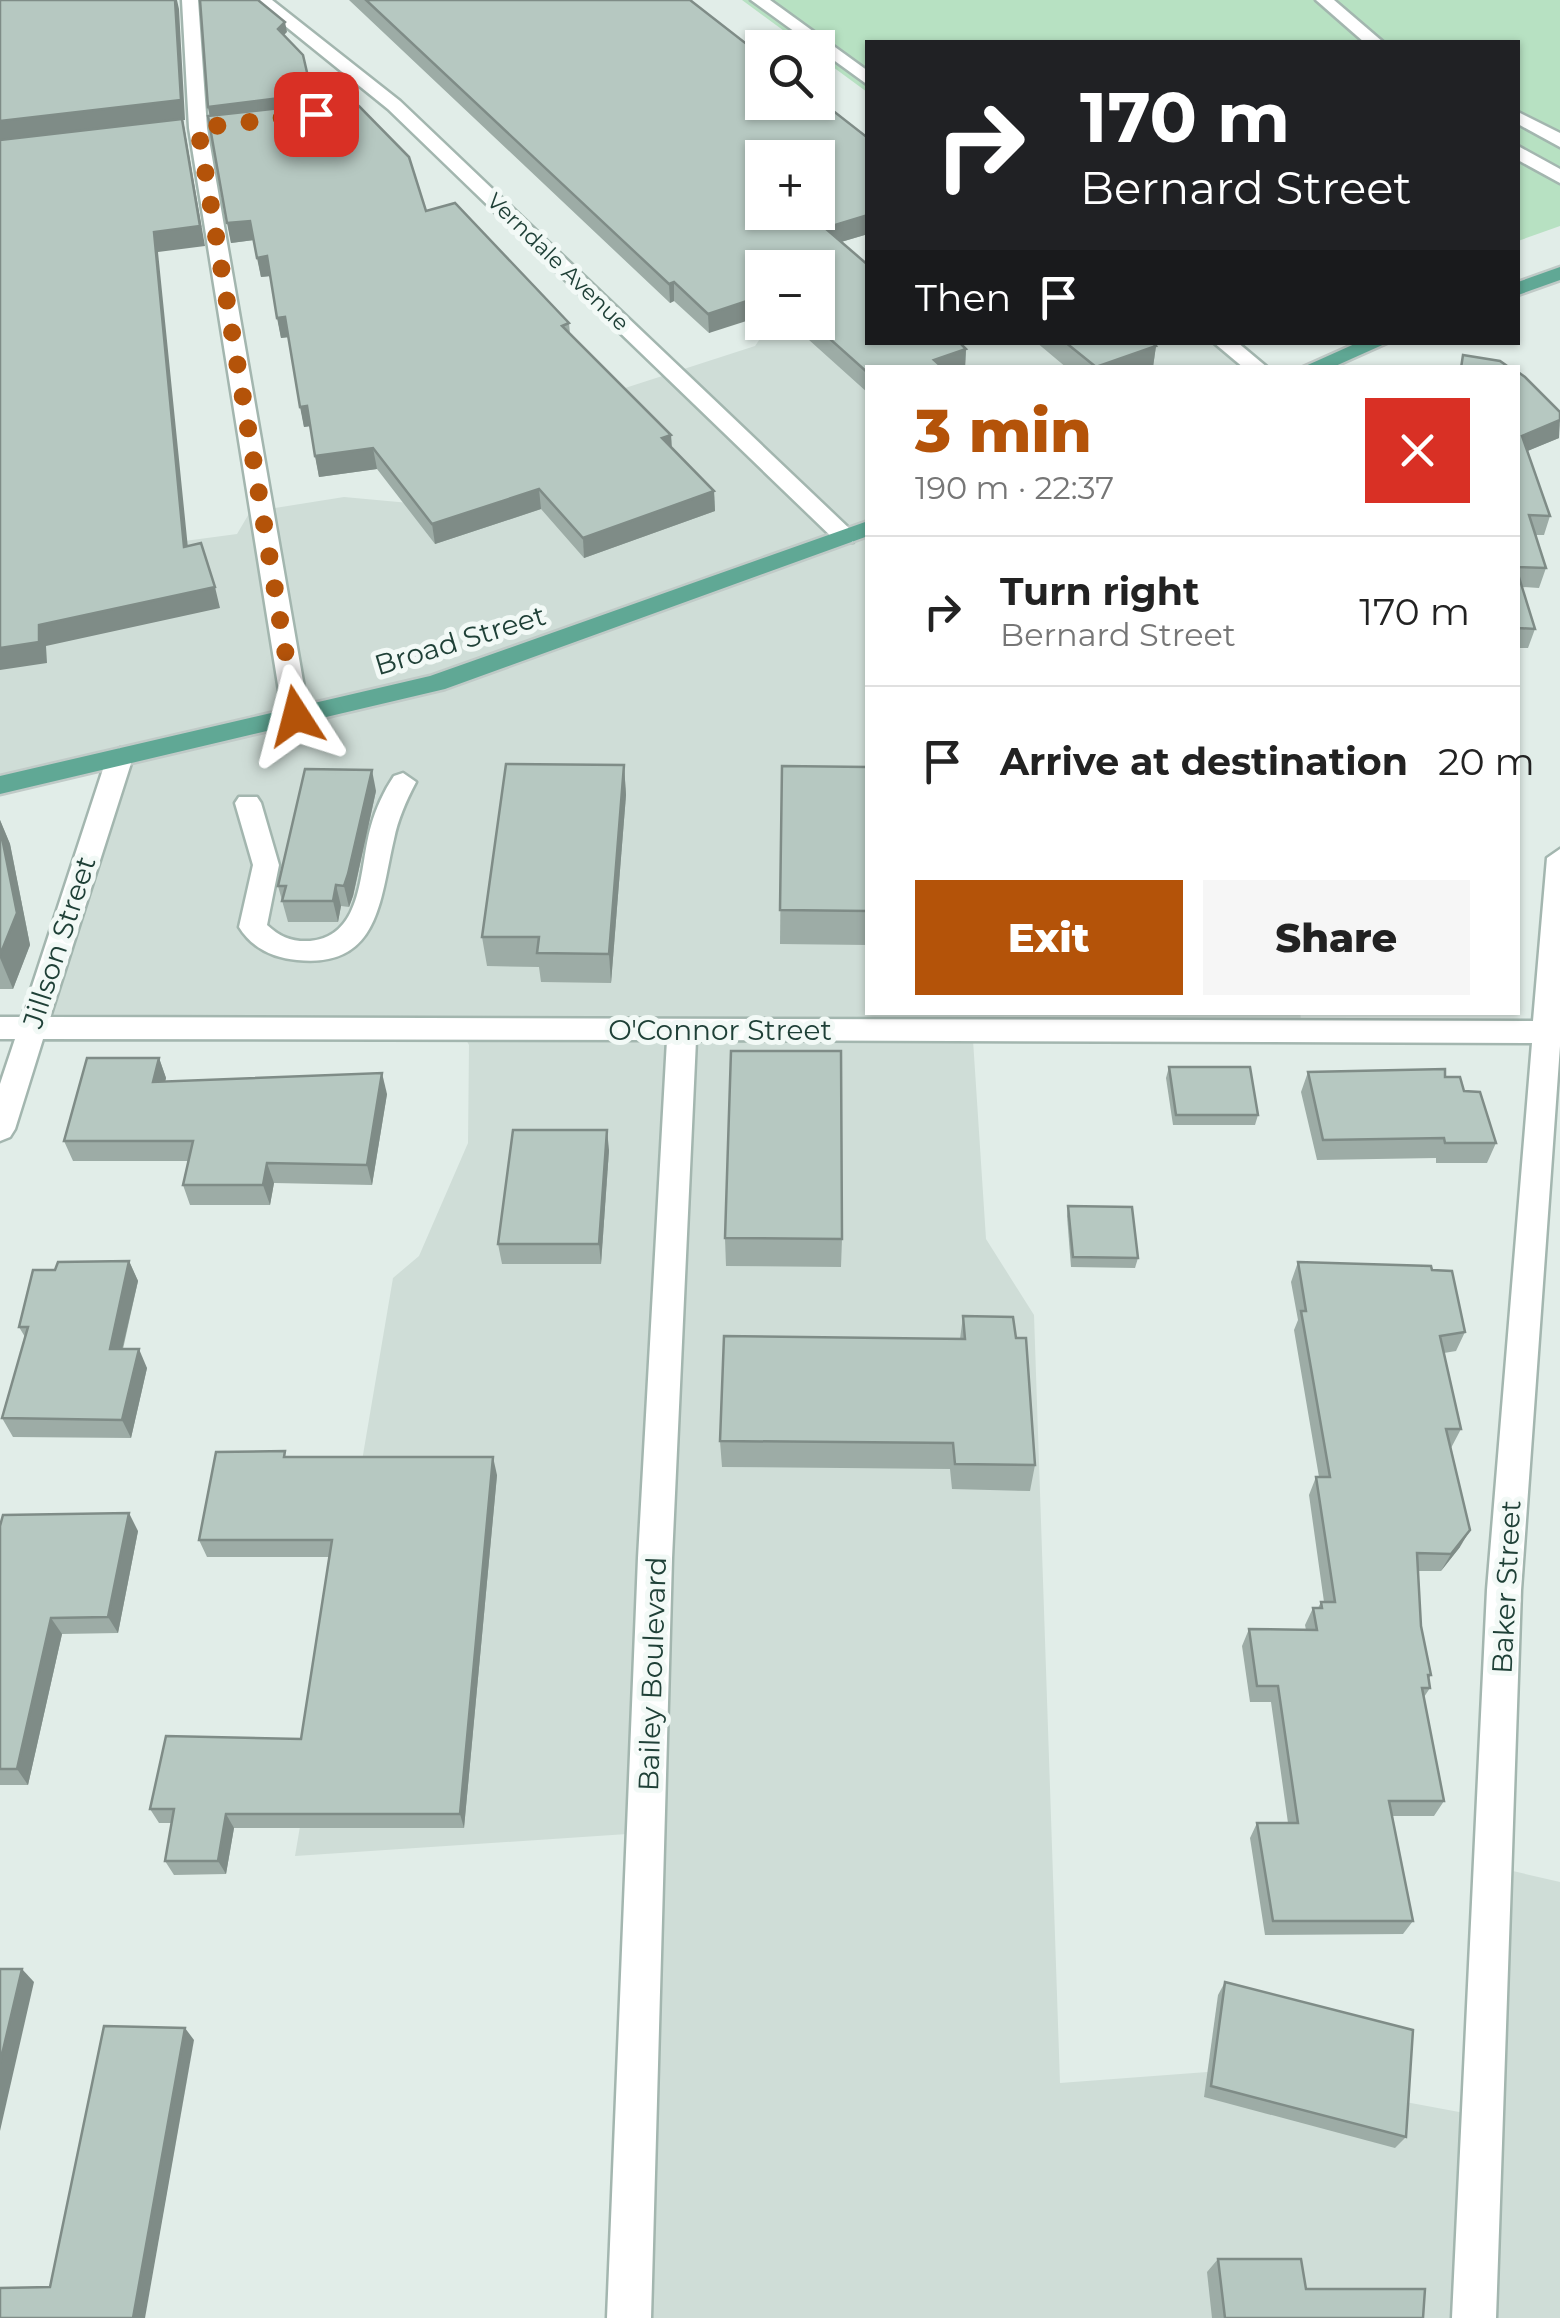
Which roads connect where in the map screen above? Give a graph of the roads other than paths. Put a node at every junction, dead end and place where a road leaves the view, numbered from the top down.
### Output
1 (190, 0) edge
2 (261, 0) edge
3 (760, 0) edge
4 (1324, 0) edge
5 (1372, 40) edge
6 (865, 78) edge
7 (1520, 118) edge
8 (1560, 140) edge
9 (1520, 153) edge
10 (1560, 177) edge
11 (1560, 273) edge
12 (1520, 288) edge
13 (1227, 345) edge
14 (1371, 345) edge
15 (1254, 365) edge
16 (1318, 365) edge
17 (856, 533) edge
18 (296, 716) junction
19 (120, 757) junction
20 (403, 782) dead end
21 (0, 784) edge
22 (248, 803) dead end
23 (1560, 858) edge
24 (1308, 1023) edge
25 (0, 1028) edge
26 (30, 1028) junction
27 (682, 1030) junction
28 (1552, 1031) edge
29 (0, 1129) edge
30 (629, 2318) edge
31 (1474, 2318) edge

1 - 18 street
2 - 17 street, Verndale Avenue
3 - 6 street
4 - 5 street
7 - 8 street
9 - 10 street
11 - 12 main road
13 - 15 street
14 - 16 main road
17 - 18 main road, Broad Street
18 - 19 main road, Broad Street
19 - 21 main road, Broad Street
19 - 26 street, Jillson Street
20 - 22 street
23 - 28 street, Baker Street
24 - 27 street, O'Connor Street
24 - 28 street, O'Connor Street
25 - 26 street, O'Connor Street
26 - 27 street, O'Connor Street
26 - 29 street, Jillson Street
27 - 30 street, Bailey Boulevard
28 - 31 street, Baker Street

